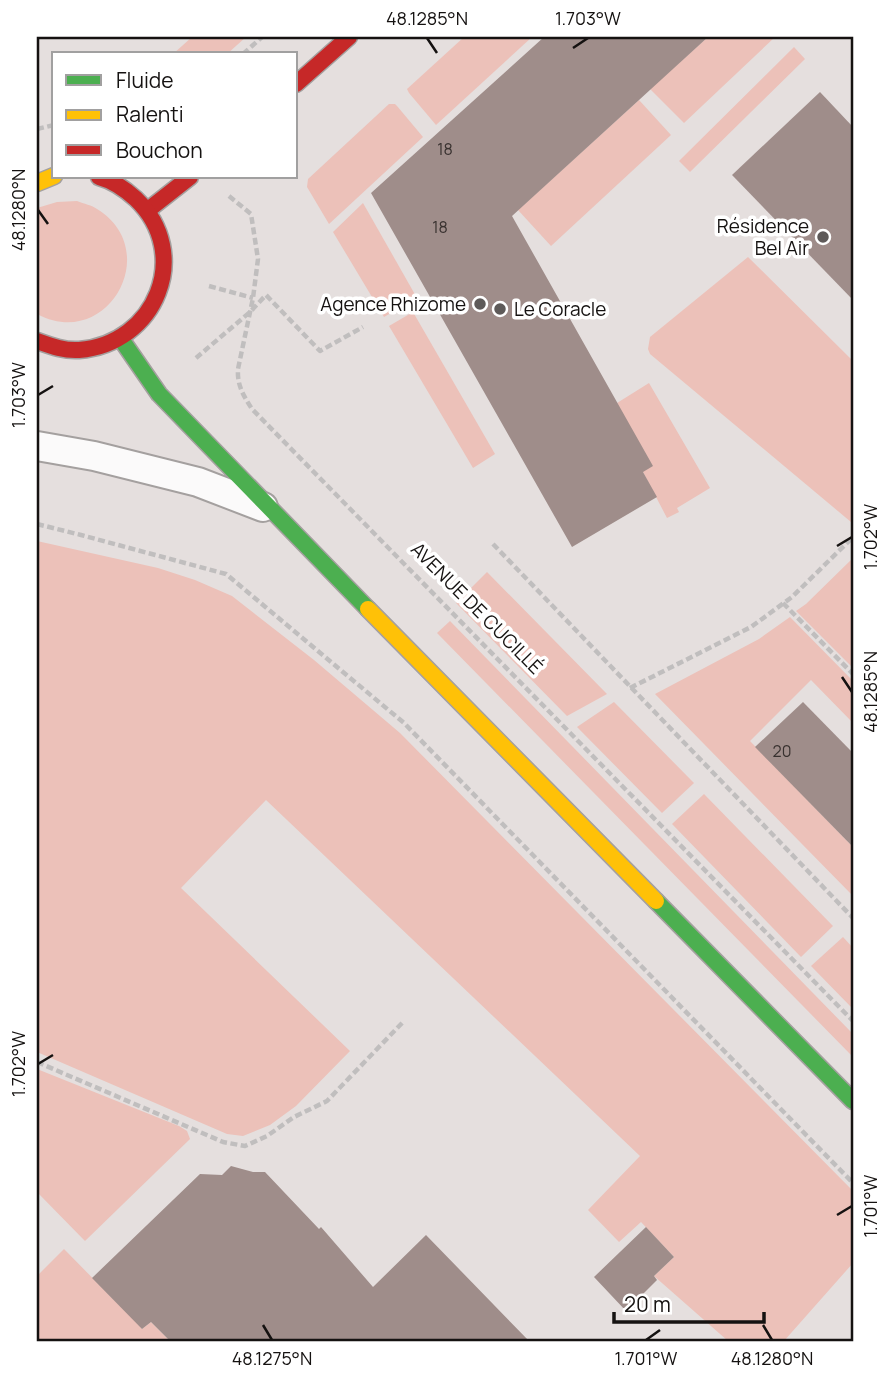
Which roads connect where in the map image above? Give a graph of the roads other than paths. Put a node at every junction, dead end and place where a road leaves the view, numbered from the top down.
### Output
1 (349, 37) edge
2 (298, 82) edge
3 (106, 178) edge
4 (189, 178) edge
5 (148, 210) junction
6 (121, 339) junction
7 (37, 341) edge
8 (37, 446) edge
9 (273, 510) junction
10 (853, 1101) edge

1 - 2 street
3 - 5 street
4 - 5 street
5 - 6 street
6 - 7 street
6 - 9 street
8 - 9 lane
9 - 10 street

